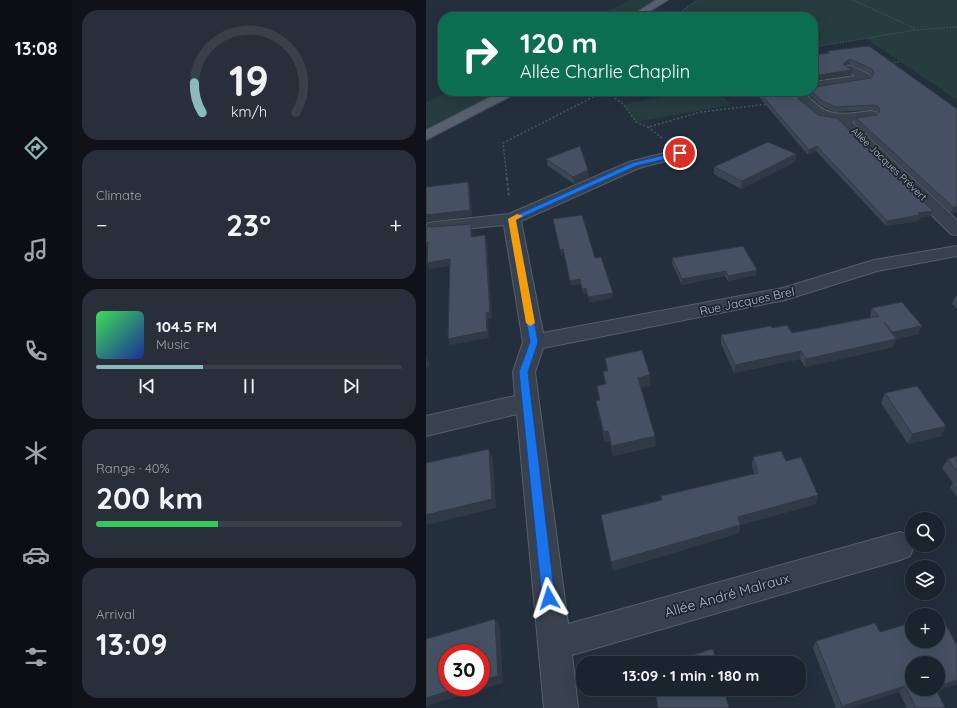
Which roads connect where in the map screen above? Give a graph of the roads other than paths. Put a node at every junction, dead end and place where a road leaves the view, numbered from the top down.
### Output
1 (663, 0) edge
2 (643, 12) edge
3 (818, 74) edge
4 (818, 85) edge
5 (502, 96) edge
6 (802, 96) edge
7 (871, 115) edge
8 (842, 119) junction
9 (426, 136) edge
10 (680, 153) road end
11 (512, 219) junction
12 (954, 224) edge
13 (434, 227) edge
14 (957, 251) edge
15 (534, 342) junction
16 (527, 402) junction
17 (426, 426) edge
18 (900, 546) dead end
19 (554, 644) junction
20 (561, 708) edge

1 - 2 main road
3 - 4 street
5 - 9 main road
6 - 8 street
7 - 8 street, Allée Jacques Prévert
8 - 12 street, Allée Jacques Prévert
10 - 11 street
11 - 13 street
11 - 15 street
14 - 15 street, Rue Jacques Brel
15 - 16 street
16 - 17 street
16 - 19 street
18 - 19 street, Allée André Malraux
19 - 20 street

